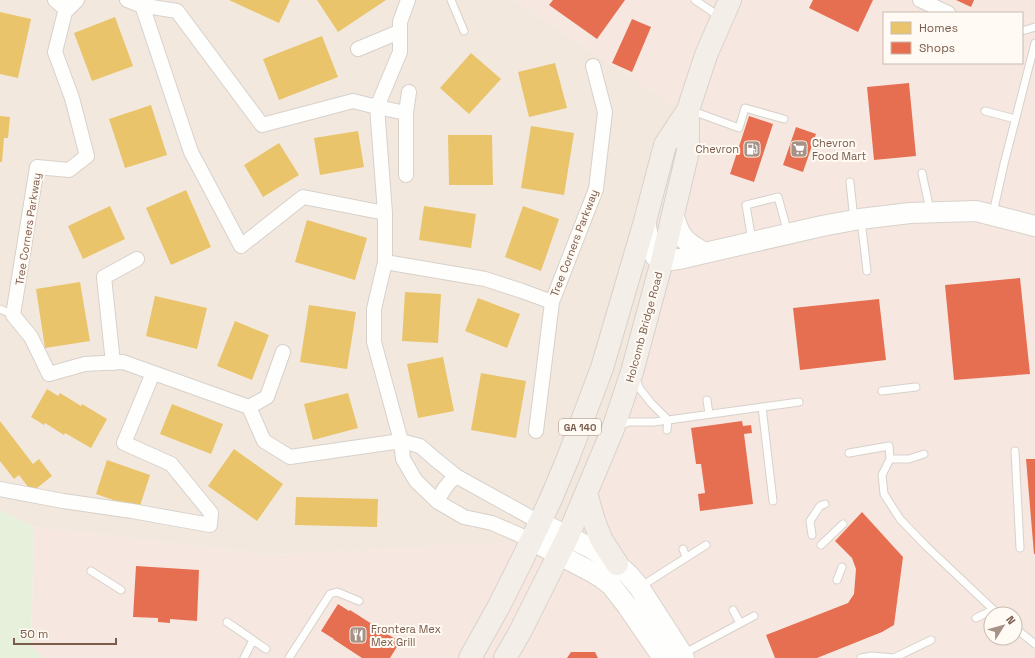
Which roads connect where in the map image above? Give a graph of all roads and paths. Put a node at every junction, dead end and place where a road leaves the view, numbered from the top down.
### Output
1 (55, 0) edge
2 (127, 0) edge
3 (408, 0) edge
4 (451, 0) edge
5 (695, 0) edge
6 (920, 0) edge
7 (72, 5) edge
8 (142, 5) junction
9 (726, 9) edge
10 (946, 12) edge
11 (1035, 27) edge
12 (464, 31) dead end
13 (1023, 31) edge
14 (399, 32) junction
15 (1035, 43) edge
16 (358, 49) dead end
17 (593, 66) dead end
18 (409, 92) dead end
19 (377, 107) junction
20 (688, 110) junction
21 (984, 111) dead end
22 (406, 113) junction
23 (784, 119) dead end
24 (1015, 119) junction
25 (922, 173) dead end
26 (406, 174) dead end
27 (850, 182) dead end
28 (931, 212) junction
29 (385, 213) junction
30 (673, 214) junction
31 (992, 215) junction
32 (857, 220) junction
33 (645, 221) junction
34 (1035, 226) edge
35 (788, 233) junction
36 (753, 241) junction
37 (704, 253) junction
38 (136, 259) dead end
39 (662, 261) junction
40 (385, 262) junction
41 (867, 271) dead end
42 (552, 302) junction
43 (0, 309) edge
44 (13, 316) junction
45 (282, 352) dead end
46 (113, 363) junction
47 (632, 372) junction
48 (153, 373) junction
49 (916, 387) dead end
50 (882, 391) dead end
51 (707, 400) dead end
52 (799, 402) dead end
53 (249, 407) junction
54 (762, 407) junction
55 (709, 414) junction
56 (668, 420) junction
57 (613, 429) junction
58 (667, 430) dead end
59 (536, 431) dead end
60 (401, 441) junction
61 (1015, 451) dead end
62 (849, 452) dead end
63 (924, 454) dead end
64 (890, 459) junction
65 (456, 476) junction
66 (0, 489) edge
67 (586, 493) junction
68 (773, 501) dead end
69 (438, 502) junction
70 (825, 504) dead end
71 (843, 524) dead end
72 (535, 531) junction
73 (812, 535) dead end
74 (564, 545) junction
75 (706, 545) dead end
76 (821, 545) dead end
77 (1020, 548) dead end
78 (683, 549) dead end
79 (686, 558) junction
80 (617, 564) junction
81 (842, 567) dead end
82 (91, 571) dead end
83 (837, 580) dead end
84 (639, 587) junction
85 (121, 590) dead end
86 (359, 601) dead end
87 (989, 606) edge
88 (733, 610) dead end
89 (754, 616) dead end
90 (983, 616) edge
91 (976, 618) dead end
92 (227, 622) dead end
93 (740, 623) junction
94 (1023, 634) edge
95 (254, 640) junction
96 (931, 640) dead end
97 (1035, 644) edge
98 (266, 649) dead end
99 (683, 656) edge
100 (244, 658) edge
101 (289, 658) edge
102 (470, 658) edge
103 (505, 658) edge
104 (662, 658) edge
105 (861, 658) edge

1 - 7 street, Tree Corners Parkway
2 - 8 street
3 - 14 street
4 - 12 lane
5 - 9 lane
6 - 10 street
7 - 44 street, Tree Corners Parkway
8 - 19 street
8 - 29 street
9 - 20 main road, Holcomb Bridge Road / GA 140
11 - 13 lane
14 - 16 street
14 - 19 street
15 - 24 lane
17 - 42 street, Tree Corners Parkway
18 - 22 street
19 - 22 street
19 - 29 street
20 - 23 lane
20 - 30 main road, Holcomb Bridge Road / GA 140
20 - 33 main road, Holcomb Bridge Road / GA 140
21 - 24 lane
22 - 26 street
24 - 31 lane
25 - 28 lane
27 - 32 lane
28 - 31 street
28 - 32 street
29 - 40 street
30 - 37 street
30 - 39 main road, Holcomb Bridge Road / GA 140
31 - 34 street
32 - 35 street
32 - 41 lane
33 - 39 street
33 - 72 main road, Holcomb Bridge Road / GA 140
35 - 36 street
35 - 36 lane
36 - 37 street
37 - 39 street
38 - 46 street
39 - 47 main road, Holcomb Bridge Road / GA 140
40 - 42 street, Tree Corners Parkway
40 - 60 street
42 - 59 street, Tree Corners Parkway
43 - 44 lane
44 - 46 street
45 - 53 street
46 - 48 street
47 - 56 lane
47 - 57 main road, Holcomb Bridge Road / GA 140
48 - 53 street
48 - 66 street
49 - 50 lane
51 - 55 lane
52 - 54 lane
53 - 60 street
54 - 55 lane
54 - 68 lane
55 - 56 lane
56 - 57 lane
56 - 58 lane
57 - 67 main road, Holcomb Bridge Road / GA 140
60 - 65 street
60 - 69 street
61 - 77 lane
62 - 64 lane
63 - 64 lane
64 - 87 lane
65 - 69 street
65 - 72 street
67 - 74 main road, Holcomb Bridge Road / GA 140
67 - 80 main road
69 - 72 street
70 - 73 lane
71 - 76 lane
72 - 74 street
72 - 102 main road, Holcomb Bridge Road / GA 140
74 - 80 street
74 - 103 main road, GA 140
74 - 104 street
75 - 79 lane
78 - 79 lane
79 - 84 lane
80 - 84 street
81 - 83 lane
82 - 85 lane
84 - 99 street
86 - 101 lane
88 - 93 lane
89 - 93 lane
90 - 91 lane
92 - 95 lane
93 - 99 lane
94 - 97 lane
95 - 98 lane
95 - 100 lane
96 - 105 lane

